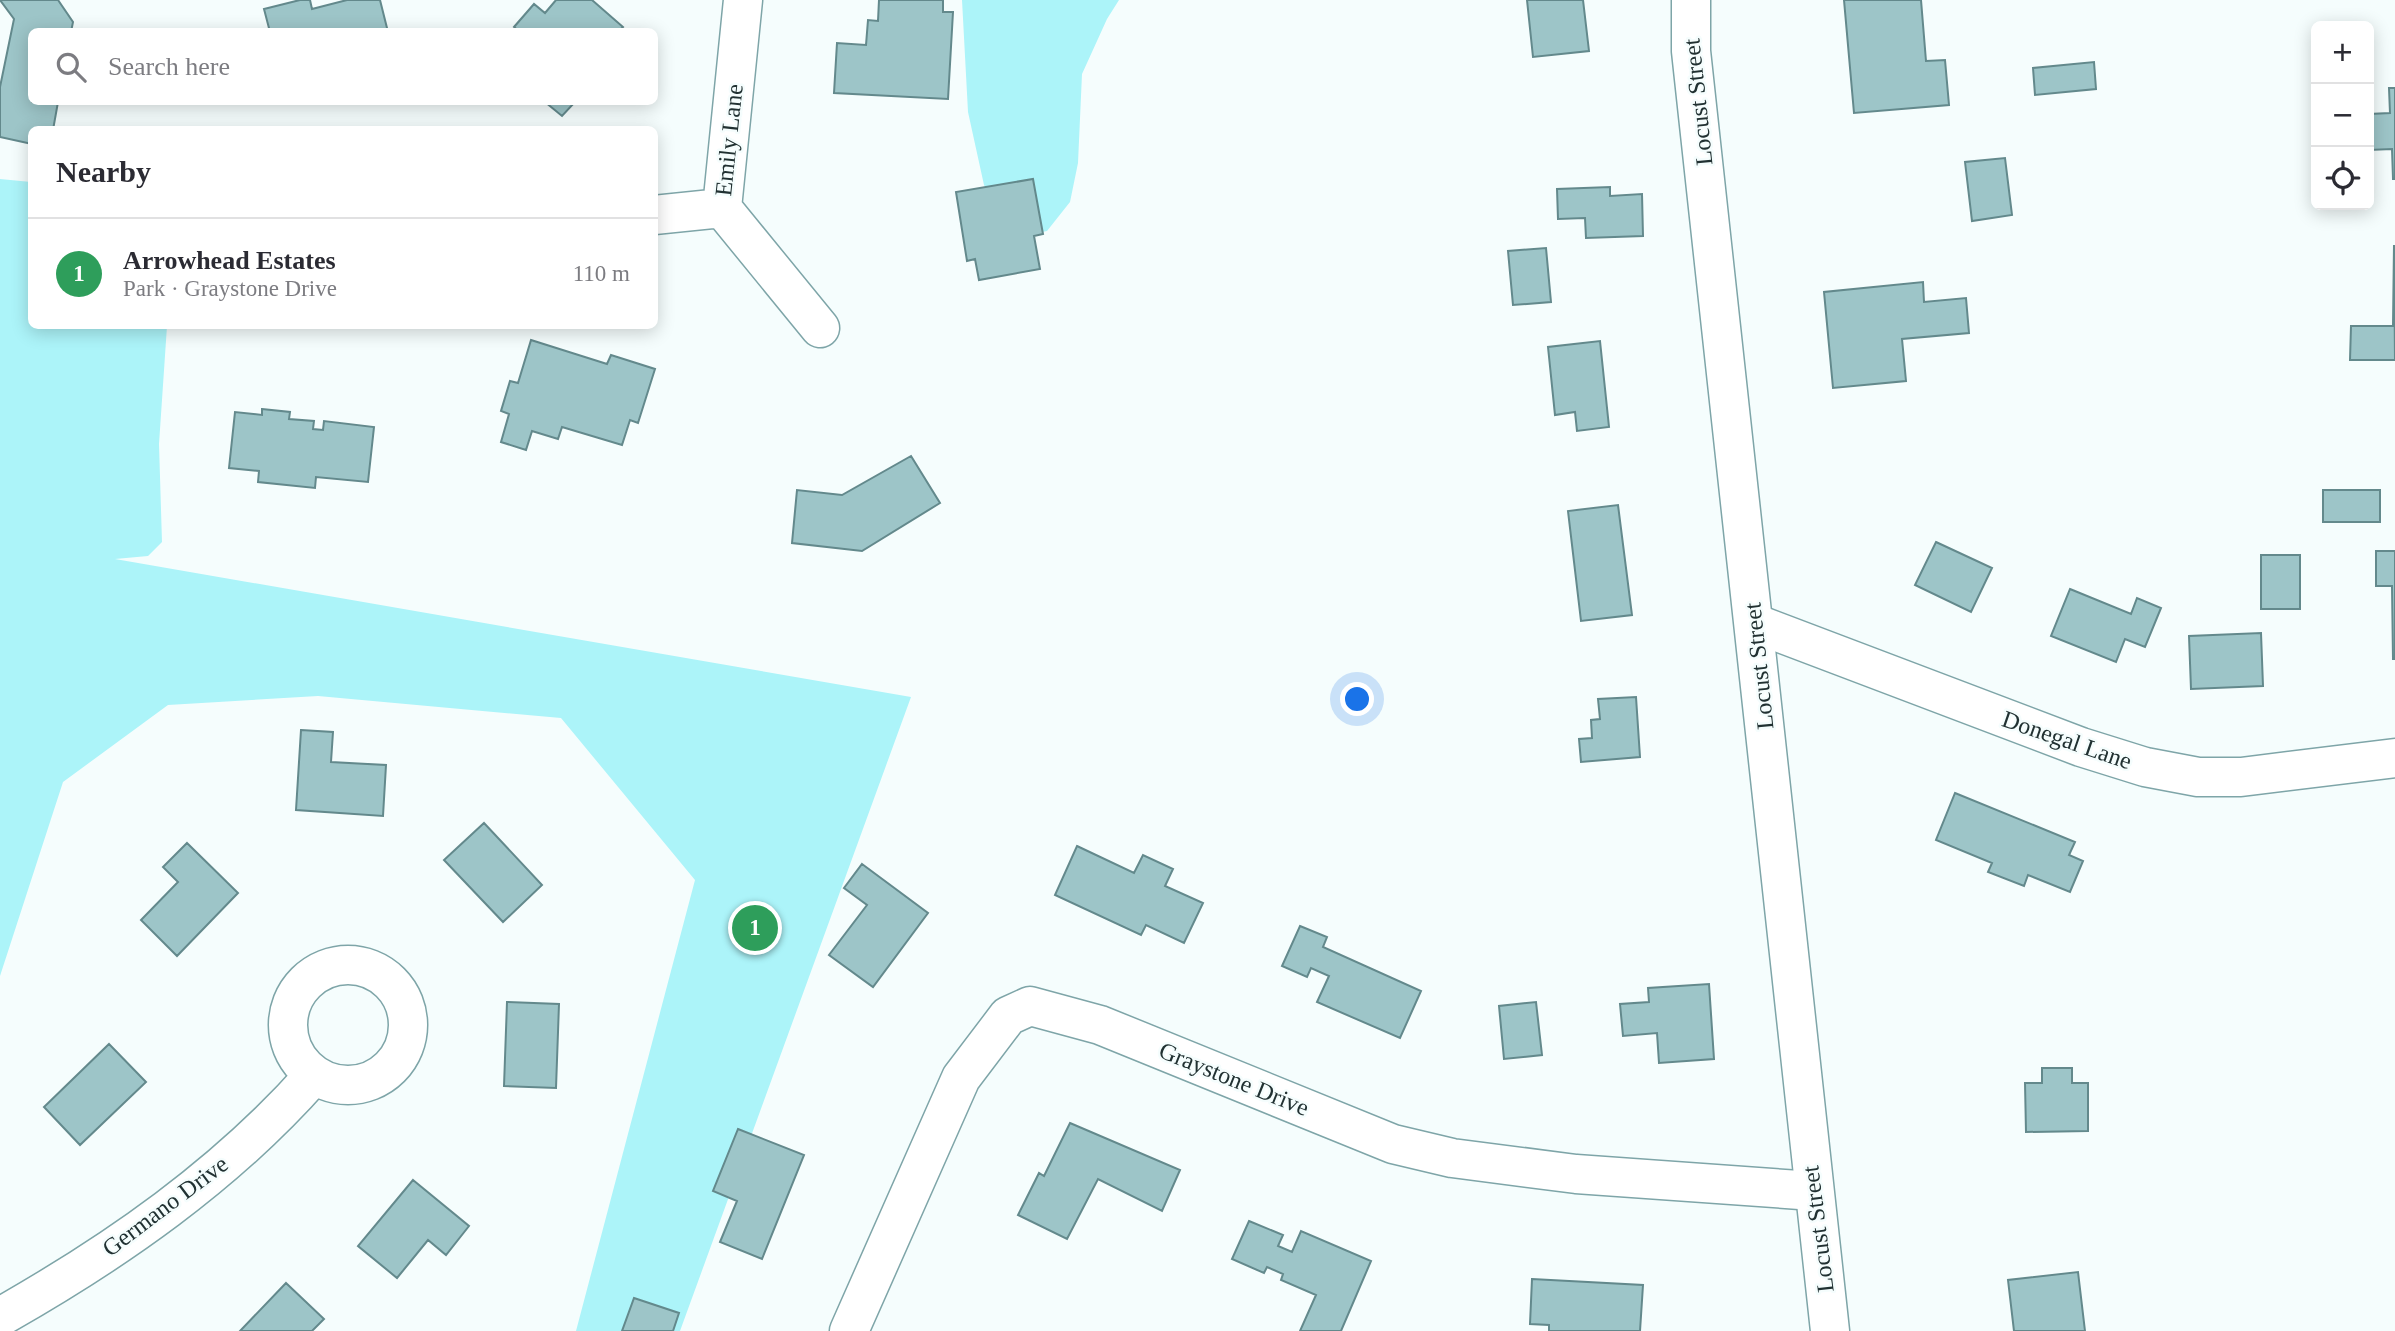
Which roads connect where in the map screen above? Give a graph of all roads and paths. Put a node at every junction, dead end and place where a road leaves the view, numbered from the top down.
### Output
1 (743, 0) edge
2 (1691, 0) edge
3 (722, 208) junction
4 (658, 215) edge
5 (820, 328) dead end
6 (1754, 623) junction
7 (2395, 758) edge
8 (314, 1075) dead end
9 (1814, 1191) junction
10 (0, 1317) edge
11 (849, 1331) edge
12 (1830, 1331) edge

1 - 3 street, Emily Lane
2 - 6 street, Locust Street
3 - 4 street
3 - 5 street, Emily Lane
6 - 7 street, Donegal Lane
6 - 9 street, Locust Street
8 - 10 street, Germano Drive
9 - 11 street, Graystone Drive
9 - 12 street, Locust Street

